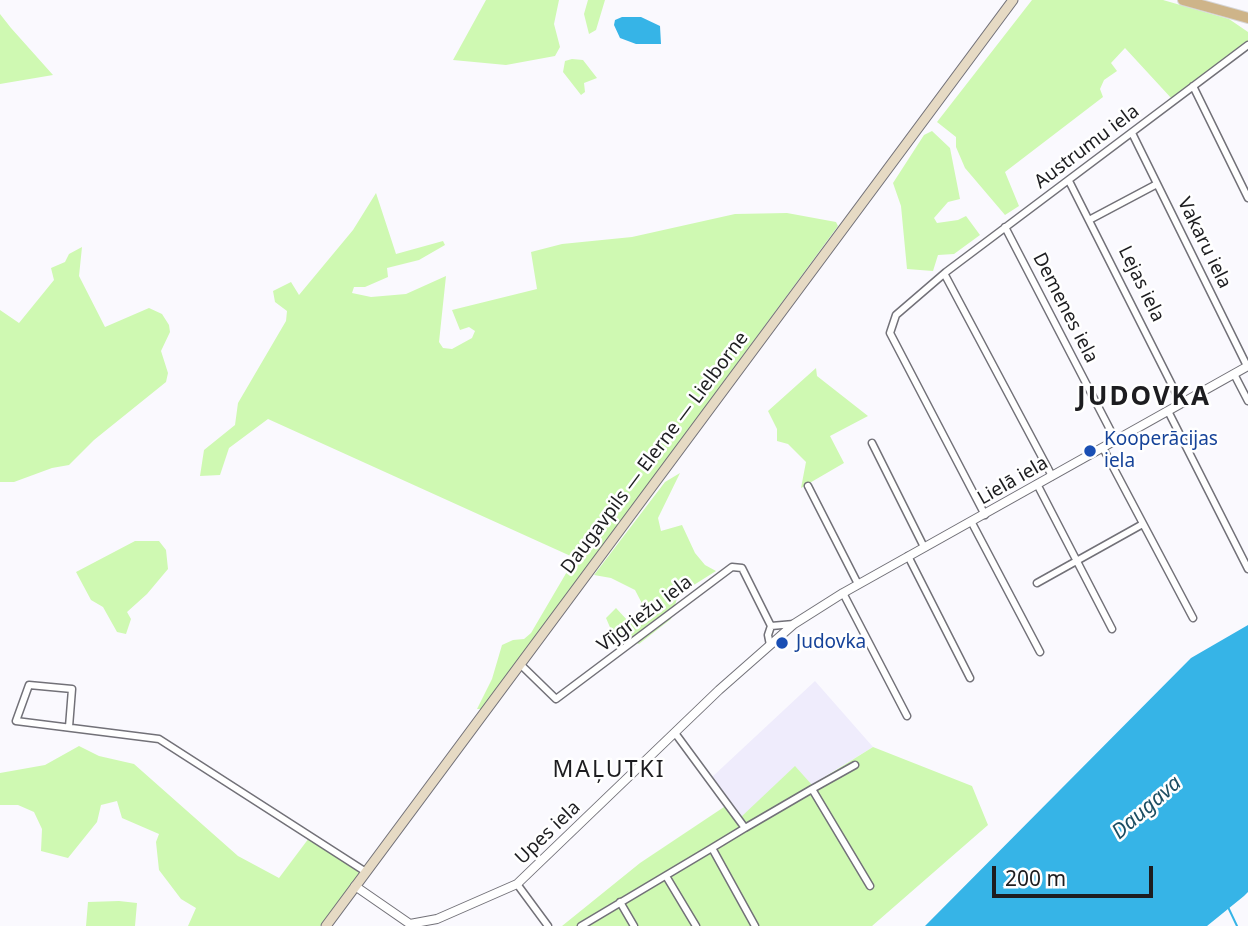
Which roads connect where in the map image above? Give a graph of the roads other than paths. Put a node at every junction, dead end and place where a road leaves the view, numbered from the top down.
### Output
1 (1013, 0) edge
2 (1183, 0) edge
3 (1248, 18) edge
4 (1248, 45) edge
5 (1193, 86) junction
6 (1132, 133) junction
7 (1069, 181) junction
8 (1157, 184) junction
9 (1248, 198) edge
10 (1091, 219) junction
11 (1006, 227) junction
12 (945, 275) junction
13 (1248, 366) edge
14 (1234, 374) junction
15 (1248, 401) edge
16 (1181, 403) junction
17 (1168, 411) junction
18 (1116, 441) junction
19 (872, 443) dead end
20 (1103, 448) junction
21 (1052, 476) junction
22 (1037, 484) junction
23 (808, 486) dead end
24 (985, 515) junction
25 (972, 523) junction
26 (1141, 525) junction
27 (924, 547) junction
28 (908, 556) junction
29 (1078, 562) junction
30 (1248, 569) edge
31 (1037, 583) dead end
32 (859, 584) junction
33 (843, 593) junction
34 (1193, 618) dead end
35 (794, 624) junction
36 (771, 626) junction
37 (1112, 629) dead end
38 (770, 645) junction
39 (1040, 652) dead end
40 (520, 664) junction
41 (970, 678) dead end
42 (907, 716) dead end
43 (69, 727) junction
44 (675, 733) junction
45 (855, 765) dead end
46 (812, 789) junction
47 (745, 828) junction
48 (712, 848) junction
49 (366, 872) junction
50 (666, 876) junction
51 (517, 884) junction
52 (355, 886) junction
53 (870, 886) dead end
54 (620, 902) junction
55 (326, 926) edge
56 (548, 926) edge
57 (581, 926) edge
58 (634, 926) edge
59 (696, 926) edge
60 (755, 926) edge

1 - 40 main road, Daugavpils — Elerne — Lielborne
2 - 3 main road
4 - 5 street, Austrumu iela
5 - 6 street, Austrumu iela
5 - 9 street
6 - 7 street, Austrumu iela
6 - 8 street, Vakaru iela
7 - 10 street, Lejas iela
7 - 11 street, Austrumu iela
8 - 10 street
8 - 13 street, Vakaru iela
10 - 16 street, Lejas iela
11 - 12 street, Austrumu iela
11 - 18 street, Demenes iela
12 - 21 street
12 - 24 street, Austrumu iela
13 - 14 street, Lielā iela
14 - 15 street
14 - 16 street, Lielā iela
16 - 17 street, Lielā iela
17 - 18 street, Lielā iela
17 - 30 street
18 - 20 street, Lielā iela
19 - 27 street
20 - 21 street, Lielā iela
20 - 26 street
21 - 22 street, Lielā iela
22 - 24 street, Lielā iela
22 - 29 street
23 - 32 street
24 - 25 street, Lielā iela
25 - 27 street, Lielā iela
25 - 39 street
26 - 29 street
26 - 34 street
27 - 28 street, Lielā iela
28 - 32 street, Lielā iela
28 - 41 street
29 - 31 street
29 - 37 street
32 - 33 street, Lielā iela
33 - 35 street, Lielā iela
33 - 42 street
35 - 36 street
35 - 38 street, Upes iela
36 - 38 street
36 - 40 street, Vījgriežu iela
38 - 44 street, Upes iela
40 - 49 main road, Daugavpils — Elerne — Lielborne
43 - 43 street
43 - 49 street
44 - 47 street
44 - 51 street, Upes iela
45 - 46 street
46 - 47 street
46 - 53 street
47 - 48 street
48 - 50 street
48 - 60 street
49 - 52 main road, Daugavpils — Elerne — Lielborne
50 - 54 street
50 - 59 street
51 - 52 street, Upes iela
51 - 56 street
52 - 55 main road, Daugavpils — Elerne — Lielborne
54 - 57 street
54 - 58 street

